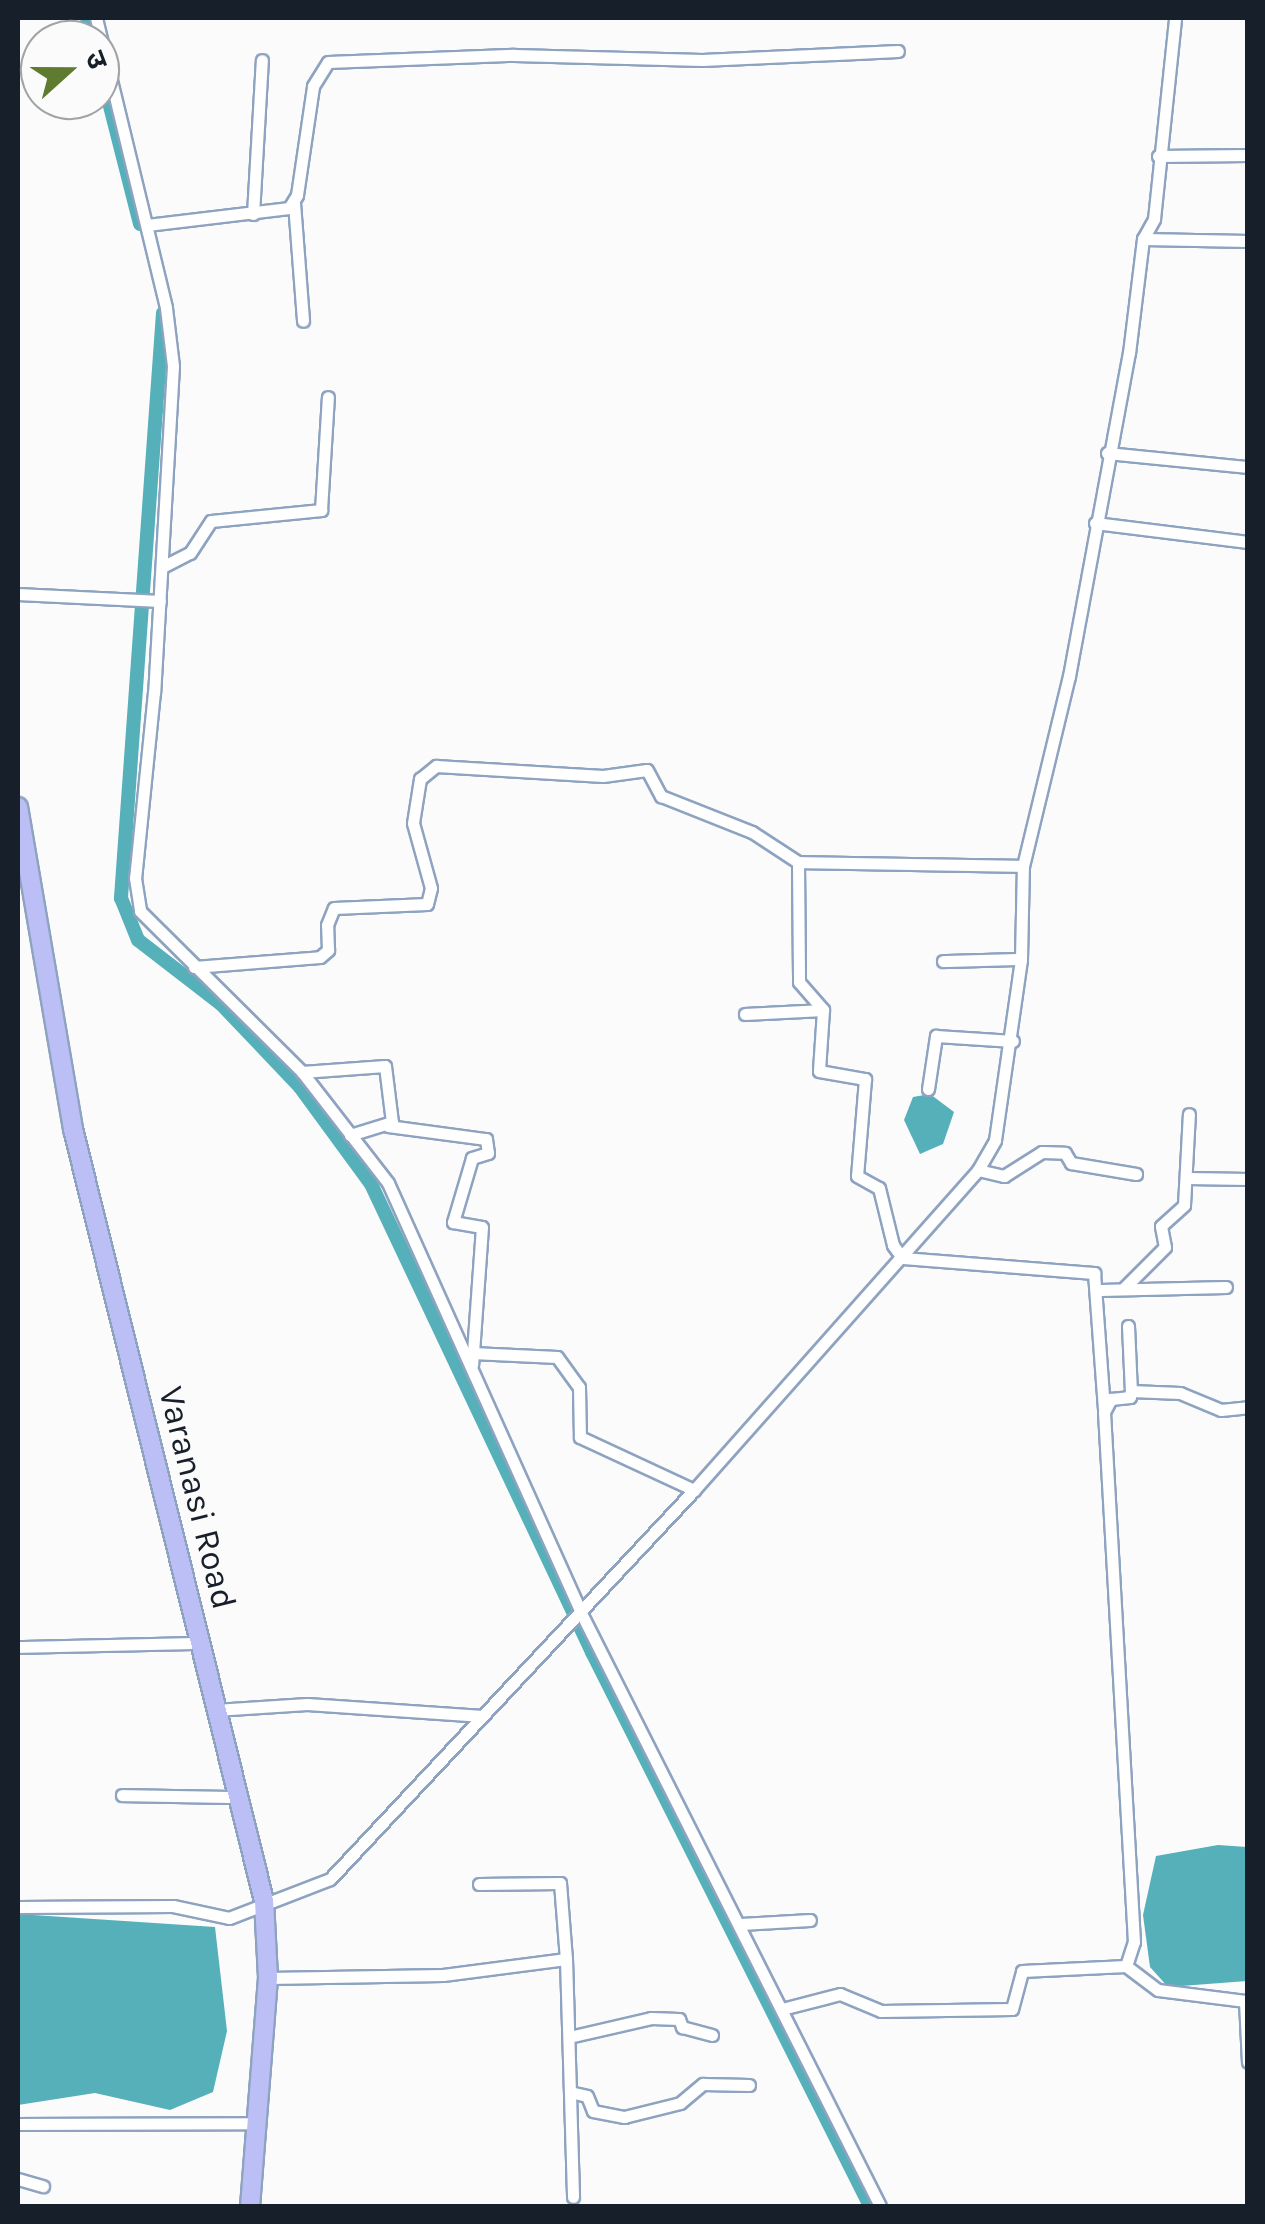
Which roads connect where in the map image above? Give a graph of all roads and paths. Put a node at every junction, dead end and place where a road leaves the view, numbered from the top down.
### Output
1 (96, 18) edge
2 (1175, 18) edge
3 (898, 51) dead end
4 (262, 60) dead end
5 (1248, 155) edge
6 (1158, 156) junction
7 (294, 203) junction
8 (253, 214) junction
9 (147, 226) junction
10 (1144, 239) junction
11 (1248, 241) edge
12 (303, 321) dead end
13 (328, 397) dead end
14 (1107, 453) junction
15 (1248, 467) edge
16 (1095, 523) junction
17 (1248, 542) edge
18 (162, 566) junction
19 (18, 594) edge
20 (155, 601) junction
21 (18, 807) edge
22 (798, 862) junction
23 (1023, 866) junction
24 (1021, 959) junction
25 (943, 961) dead end
26 (194, 967) junction
27 (823, 1010) junction
28 (745, 1014) dead end
29 (1012, 1042) junction
30 (302, 1072) junction
31 (928, 1088) dead end
32 (1189, 1114) dead end
33 (388, 1126) junction
34 (350, 1135) junction
35 (978, 1170) junction
36 (1136, 1174) dead end
37 (1188, 1178) junction
38 (1248, 1179) edge
39 (902, 1258) junction
40 (1226, 1287) dead end
41 (1124, 1288) junction
42 (1100, 1290) junction
43 (1128, 1326) dead end
44 (472, 1352) junction
45 (472, 1371) junction
46 (1132, 1391) junction
47 (1248, 1406) edge
48 (1104, 1412) junction
49 (694, 1490) junction
50 (580, 1612) junction
51 (200, 1643) junction
52 (18, 1647) edge
53 (215, 1710) junction
54 (484, 1716) junction
55 (122, 1795) dead end
56 (238, 1798) junction
57 (479, 1884) dead end
58 (264, 1901) junction
59 (18, 1907) edge
60 (810, 1920) dead end
61 (741, 1924) junction
62 (566, 1959) junction
63 (1126, 1966) junction
64 (268, 1978) junction
65 (1246, 2001) edge
66 (782, 2010) junction
67 (712, 2035) dead end
68 (569, 2037) junction
69 (1248, 2062) edge
70 (749, 2085) dead end
71 (570, 2092) junction
72 (254, 2123) junction
73 (18, 2124) edge
74 (18, 2179) edge
75 (42, 2186) dead end
76 (573, 2197) dead end
77 (250, 2206) edge
78 (880, 2206) edge

1 - 9 street
2 - 6 street
3 - 7 street
4 - 8 street
5 - 6 street
6 - 10 street
7 - 8 street
7 - 12 street
8 - 9 street
9 - 18 street
10 - 11 street
10 - 14 street
13 - 18 street
14 - 15 street
14 - 16 street
16 - 17 street
16 - 23 street
18 - 20 street
19 - 20 street
20 - 26 street
21 - 51 highway, Varanasi Road
22 - 23 street
22 - 26 street
22 - 27 street
23 - 24 street
24 - 25 street
24 - 29 street
26 - 30 street
27 - 28 street
27 - 39 street
29 - 31 street
29 - 35 street
30 - 33 street
30 - 34 street
32 - 37 street
33 - 34 street
33 - 44 street
34 - 45 street
35 - 36 street
35 - 39 street
37 - 38 street
37 - 41 street
39 - 42 street
39 - 49 street
40 - 41 street
41 - 42 street
42 - 48 street
43 - 46 street
44 - 45 street
44 - 49 street
45 - 50 street
46 - 47 street
46 - 48 street
48 - 63 street
49 - 50 street
50 - 54 street
50 - 61 street
51 - 52 street
51 - 53 highway, Varanasi Road
53 - 54 street
53 - 56 highway, Varanasi Road
54 - 58 street
55 - 56 street
56 - 58 highway, Varanasi Road
57 - 62 street
58 - 59 street
58 - 64 highway, Varanasi Road
60 - 61 street
61 - 66 street
62 - 64 street
62 - 68 street
63 - 65 street
63 - 66 street
64 - 72 highway, Varanasi Road
65 - 69 street
66 - 78 street
67 - 68 street
68 - 71 street
70 - 71 street
71 - 76 street
72 - 73 street
72 - 77 highway, Varanasi Road
74 - 75 street

